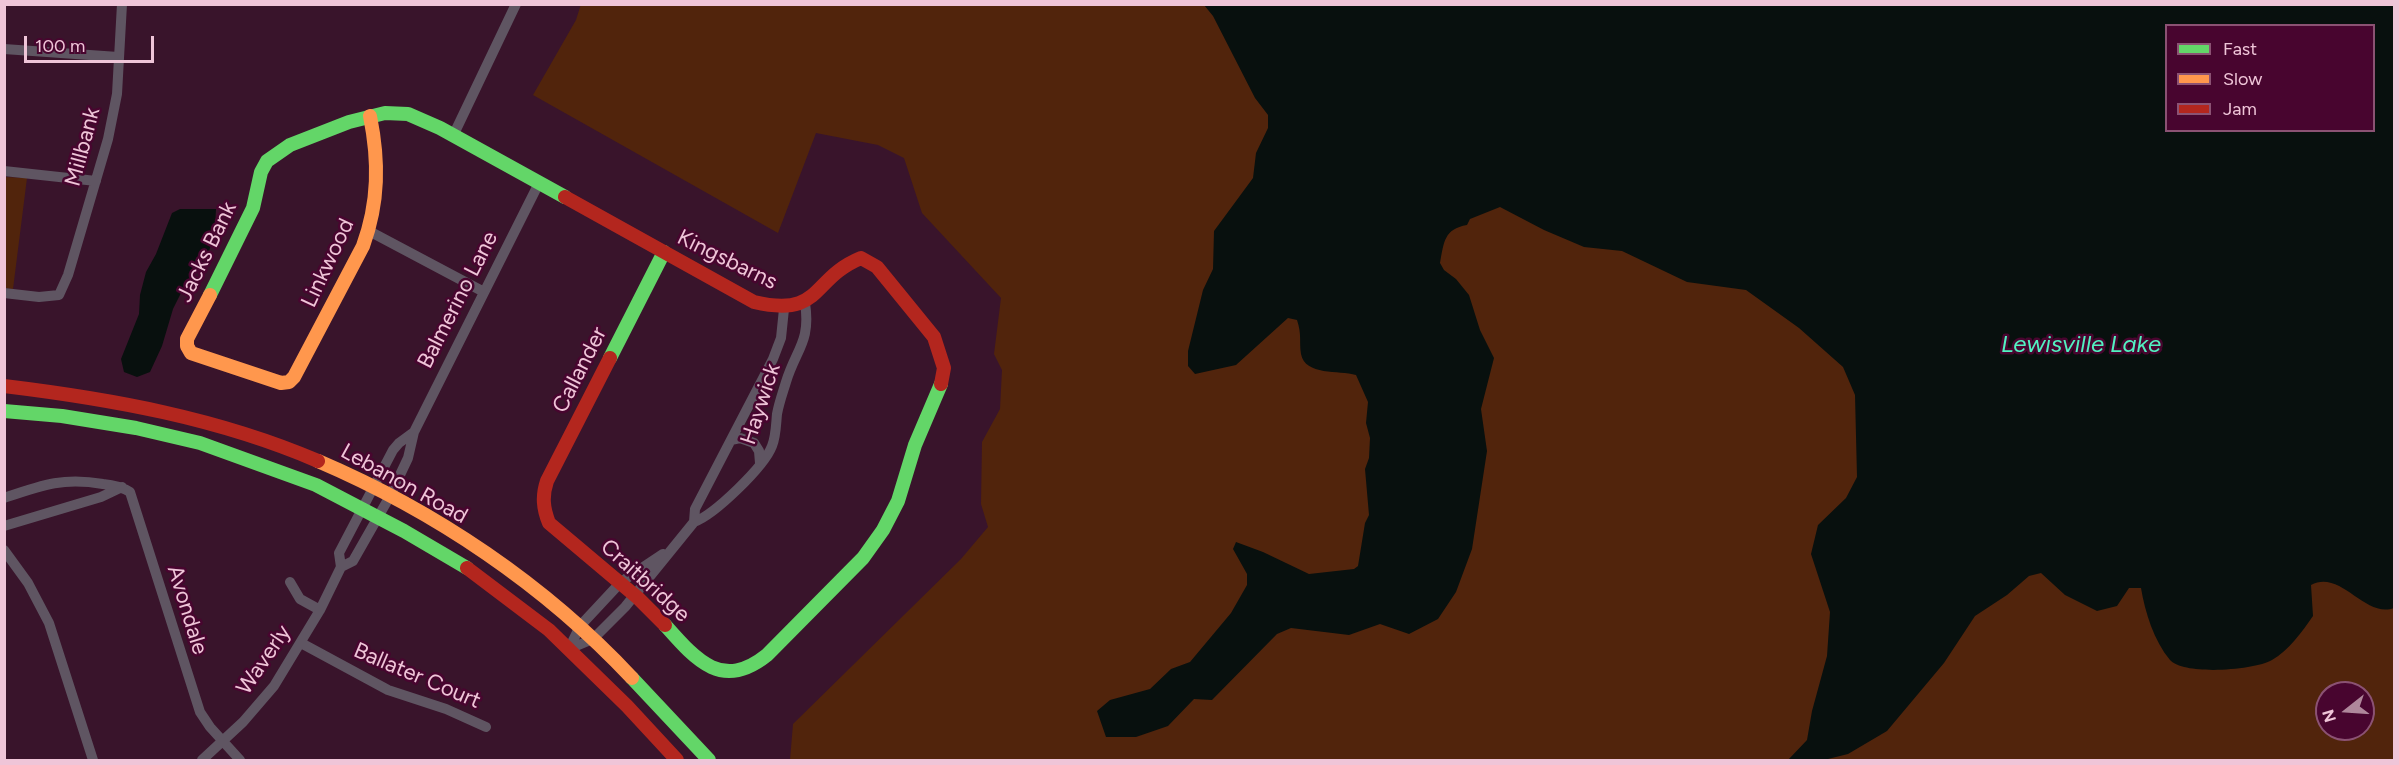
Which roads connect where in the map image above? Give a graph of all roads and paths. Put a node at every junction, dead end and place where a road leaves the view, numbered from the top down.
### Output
1 (122, 4) edge
2 (516, 4) edge
3 (4, 49) edge
4 (118, 57) junction
5 (370, 116) junction
6 (453, 136) junction
7 (283, 147) joint
8 (4, 171) edge
9 (96, 181) junction
10 (538, 185) junction
11 (369, 231) junction
12 (664, 252) junction
13 (484, 292) junction
14 (4, 293) edge
15 (805, 303) junction
16 (784, 309) junction
17 (770, 364) junction
18 (790, 372) junction
19 (287, 383) joint
20 (4, 386) edge
21 (4, 411) edge
22 (414, 432) junction
23 (731, 440) junction
24 (760, 463) junction
25 (122, 487) junction
26 (372, 487) junction
27 (390, 496) junction
28 (4, 498) edge
29 (361, 509) junction
30 (543, 510) joint
31 (376, 517) junction
32 (694, 522) junction
33 (4, 526) edge
34 (675, 545) junction
35 (4, 550) edge
36 (341, 567) junction
37 (290, 582) dead end
38 (621, 582) junction
39 (635, 597) junction
40 (605, 600) junction
41 (320, 610) junction
42 (619, 613) junction
43 (580, 626) junction
44 (593, 639) junction
45 (301, 643) junction
46 (569, 649) junction
47 (727, 672) joint
48 (486, 727) dead end
49 (223, 742) junction
50 (93, 760) edge
51 (202, 760) edge
52 (240, 760) edge
53 (677, 760) edge
54 (709, 760) edge

1 - 4 street, Millbank
2 - 6 street
3 - 4 street
4 - 9 street, Millbank
5 - 6 street, Kingsbarns
5 - 7 street, Kingsbarns
5 - 11 street, Linkwood
6 - 10 street, Kingsbarns
7 - 19 street, Jacks Bank
8 - 9 street
9 - 14 street, Millbank
10 - 12 street, Kingsbarns
10 - 13 street, Balmerino Lane
11 - 13 street
11 - 19 street, Linkwood
12 - 16 street, Kingsbarns
12 - 30 street, Callander
13 - 22 street, Balmerino Lane
15 - 16 street, Kingsbarns
15 - 18 street, Haywick
15 - 47 street, Kingsbarns
16 - 17 street, Haywick
17 - 18 street
17 - 23 street, Haywick
18 - 24 street, Haywick
20 - 26 street, Lebanon Road
21 - 29 street, Lebanon Road
22 - 26 street, Balmerino Lane
22 - 27 street, Balmerino Lane
23 - 24 street
23 - 32 street, Haywick
24 - 32 street, Haywick
25 - 28 street
25 - 33 street
25 - 49 street, Avondale
26 - 27 street, Lebanon Road
26 - 29 street, Balmerino Lane
27 - 31 street, Balmerino Lane
27 - 43 street, Lebanon Road
29 - 31 street, Lebanon Road
29 - 36 street, Waverly
30 - 38 street, Craitbridge
31 - 36 street, Waverly
31 - 46 street, Lebanon Road
32 - 34 street, Haywick
34 - 38 street, Haywick
34 - 39 street, Haywick
35 - 50 street
36 - 41 street, Waverly
37 - 41 street
38 - 39 street, Craitbridge
38 - 40 street, Haywick
39 - 42 street, Haywick
39 - 47 street, Craitbridge
40 - 42 street
40 - 43 street, Haywick
41 - 45 street, Waverly
42 - 44 street, Haywick
43 - 44 street, Lebanon Road
43 - 46 street, Haywick
44 - 46 street, Haywick
44 - 54 street, Lebanon Road
45 - 48 street, Ballater Court
45 - 49 street, Waverly
46 - 53 street, Lebanon Road
49 - 51 street, Waverly
49 - 52 street, Avondale

